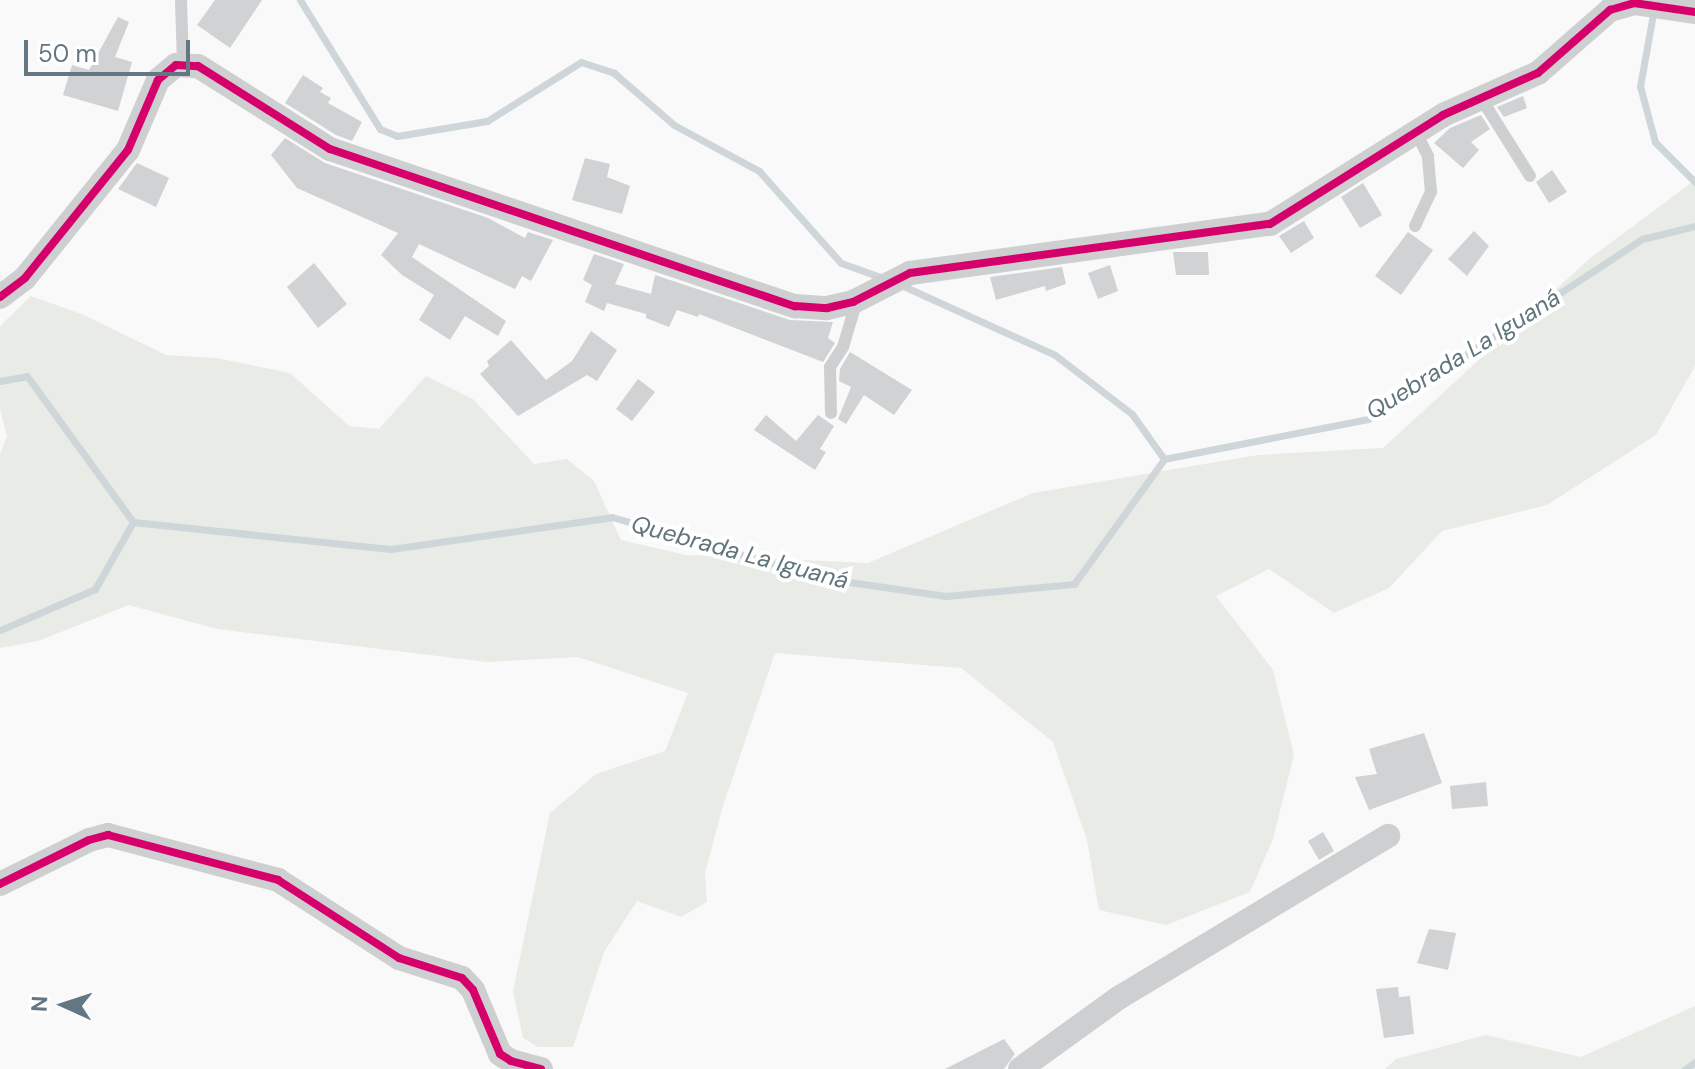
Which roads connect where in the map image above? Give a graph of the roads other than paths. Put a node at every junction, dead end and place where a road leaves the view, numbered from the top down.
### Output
1 (181, 0) edge
2 (1695, 12) edge
3 (183, 65) junction
4 (1481, 98) junction
5 (1416, 132) junction
6 (1530, 176) dead end
7 (1415, 226) dead end
8 (0, 297) edge
9 (857, 300) junction
10 (831, 413) dead end
11 (1388, 836) dead end
12 (0, 884) edge
13 (541, 1069) edge
14 (1020, 1069) edge

1 - 3 lane
2 - 4 street
3 - 8 street
3 - 9 street
4 - 5 street
4 - 6 lane
5 - 7 lane
5 - 9 street
9 - 10 lane
11 - 14 street
12 - 13 street

